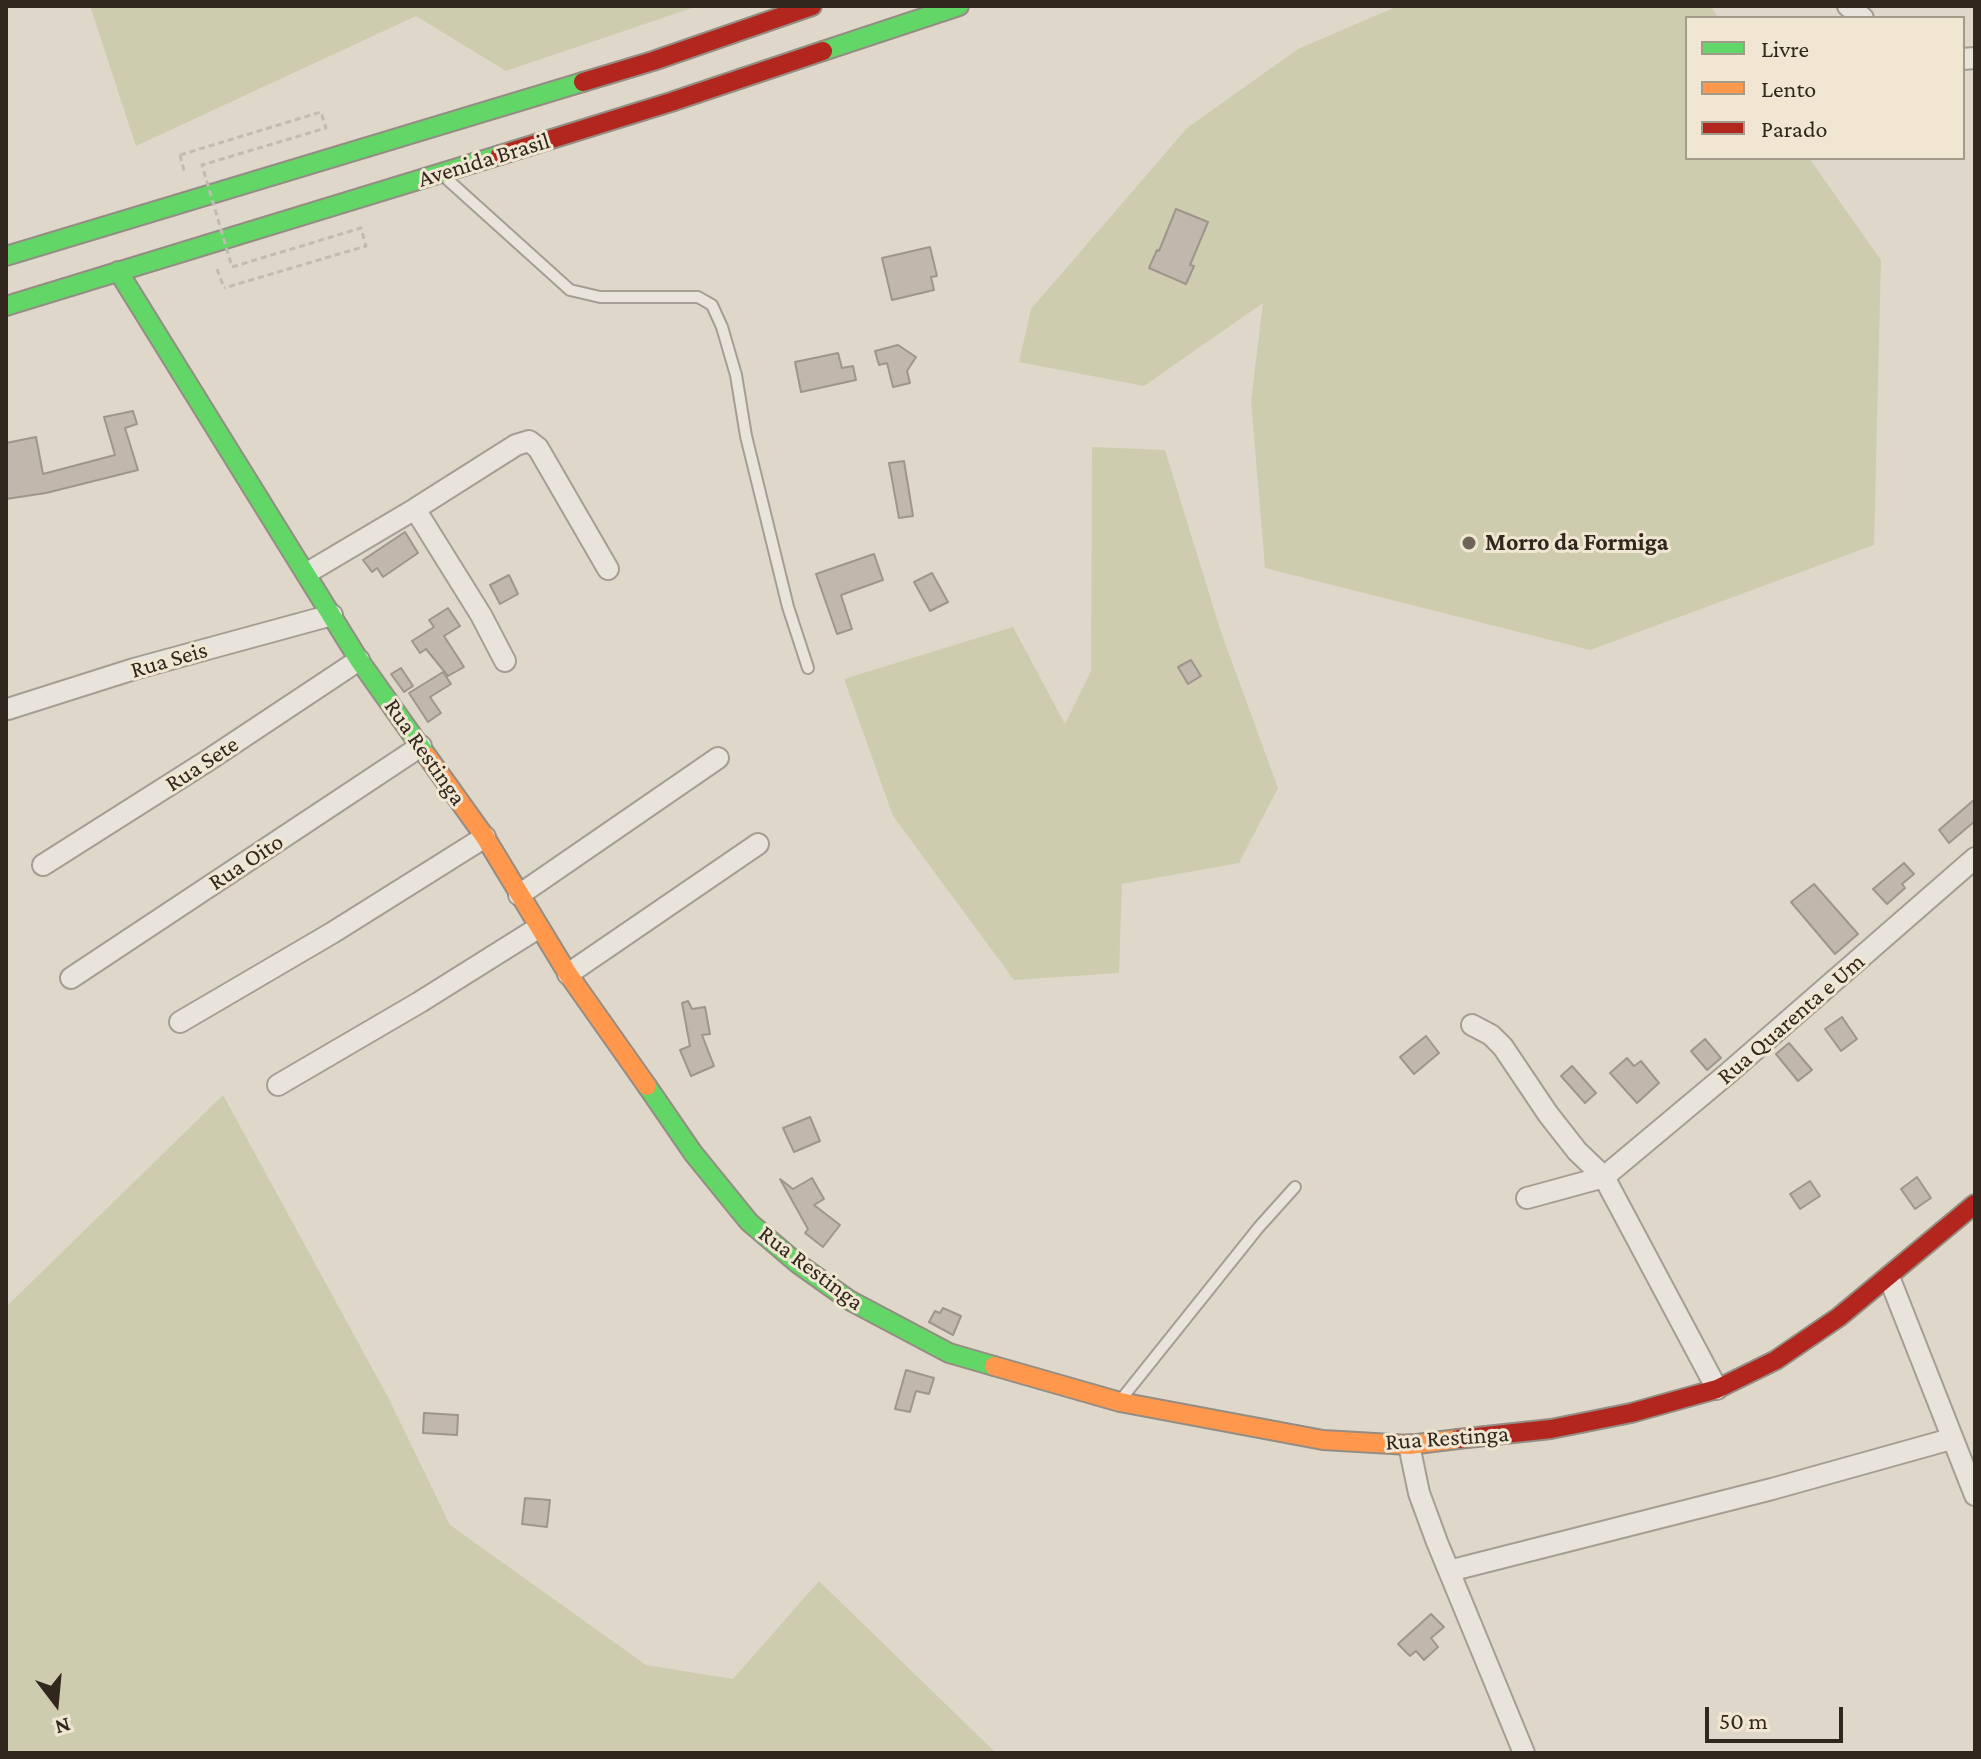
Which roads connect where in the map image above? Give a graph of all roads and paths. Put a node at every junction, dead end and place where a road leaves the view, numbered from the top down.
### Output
1 (812, 6) edge
2 (959, 6) edge
3 (180, 155) dead end
4 (440, 173) junction
5 (6, 256) edge
6 (118, 271) junction
7 (224, 288) dead end
8 (6, 306) edge
9 (415, 509) junction
10 (608, 569) dead end
11 (307, 573) junction
12 (332, 615) junction
13 (359, 660) junction
14 (505, 661) dead end
15 (808, 668) dead end
16 (8, 709) edge
17 (421, 746) junction
18 (718, 758) dead end
19 (485, 837) junction
20 (758, 844) dead end
21 (1975, 858) edge
22 (43, 865) dead end
23 (519, 895) junction
24 (538, 928) junction
25 (568, 974) junction
26 (71, 978) dead end
27 (180, 1022) dead end
28 (1472, 1025) dead end
29 (278, 1085) dead end
30 (1604, 1177) junction
31 (1295, 1187) dead end
32 (1527, 1198) dead end
33 (1975, 1204) edge
34 (1889, 1277) junction
35 (1717, 1389) junction
36 (1120, 1402) junction
37 (1951, 1439) junction
38 (1409, 1445) junction
39 (1975, 1495) edge
40 (1449, 1571) junction
41 (1524, 1753) edge

1 - 5 main road, Avenida Brasil
2 - 4 main road, Avenida Brasil
3 - 7 path, bridge
4 - 6 main road, Avenida Brasil
4 - 15 lane
6 - 8 main road, Avenida Brasil
6 - 11 main road, Rua Restinga
9 - 10 street
9 - 11 street
9 - 14 street
11 - 12 main road, Rua Restinga
12 - 13 main road, Rua Restinga
12 - 16 street, Rua Seis
13 - 17 main road, Rua Restinga
13 - 22 street, Rua Sete
17 - 19 main road, Rua Restinga
17 - 26 street, Rua Oito
18 - 23 street
19 - 23 main road, Rua Restinga
19 - 27 street
20 - 25 street
21 - 30 street, Rua Quarenta e Um
23 - 24 main road, Rua Restinga
24 - 25 main road, Rua Restinga
24 - 29 street
25 - 36 main road, Rua Restinga
28 - 30 street
30 - 32 street, Rua Quarenta e Um
30 - 35 street
31 - 36 lane
33 - 34 main road, Rua Restinga
34 - 35 main road, Rua Restinga
34 - 37 street
35 - 38 main road, Rua Restinga
36 - 38 main road, Rua Restinga
37 - 39 street
37 - 40 street
38 - 40 street
40 - 41 street

